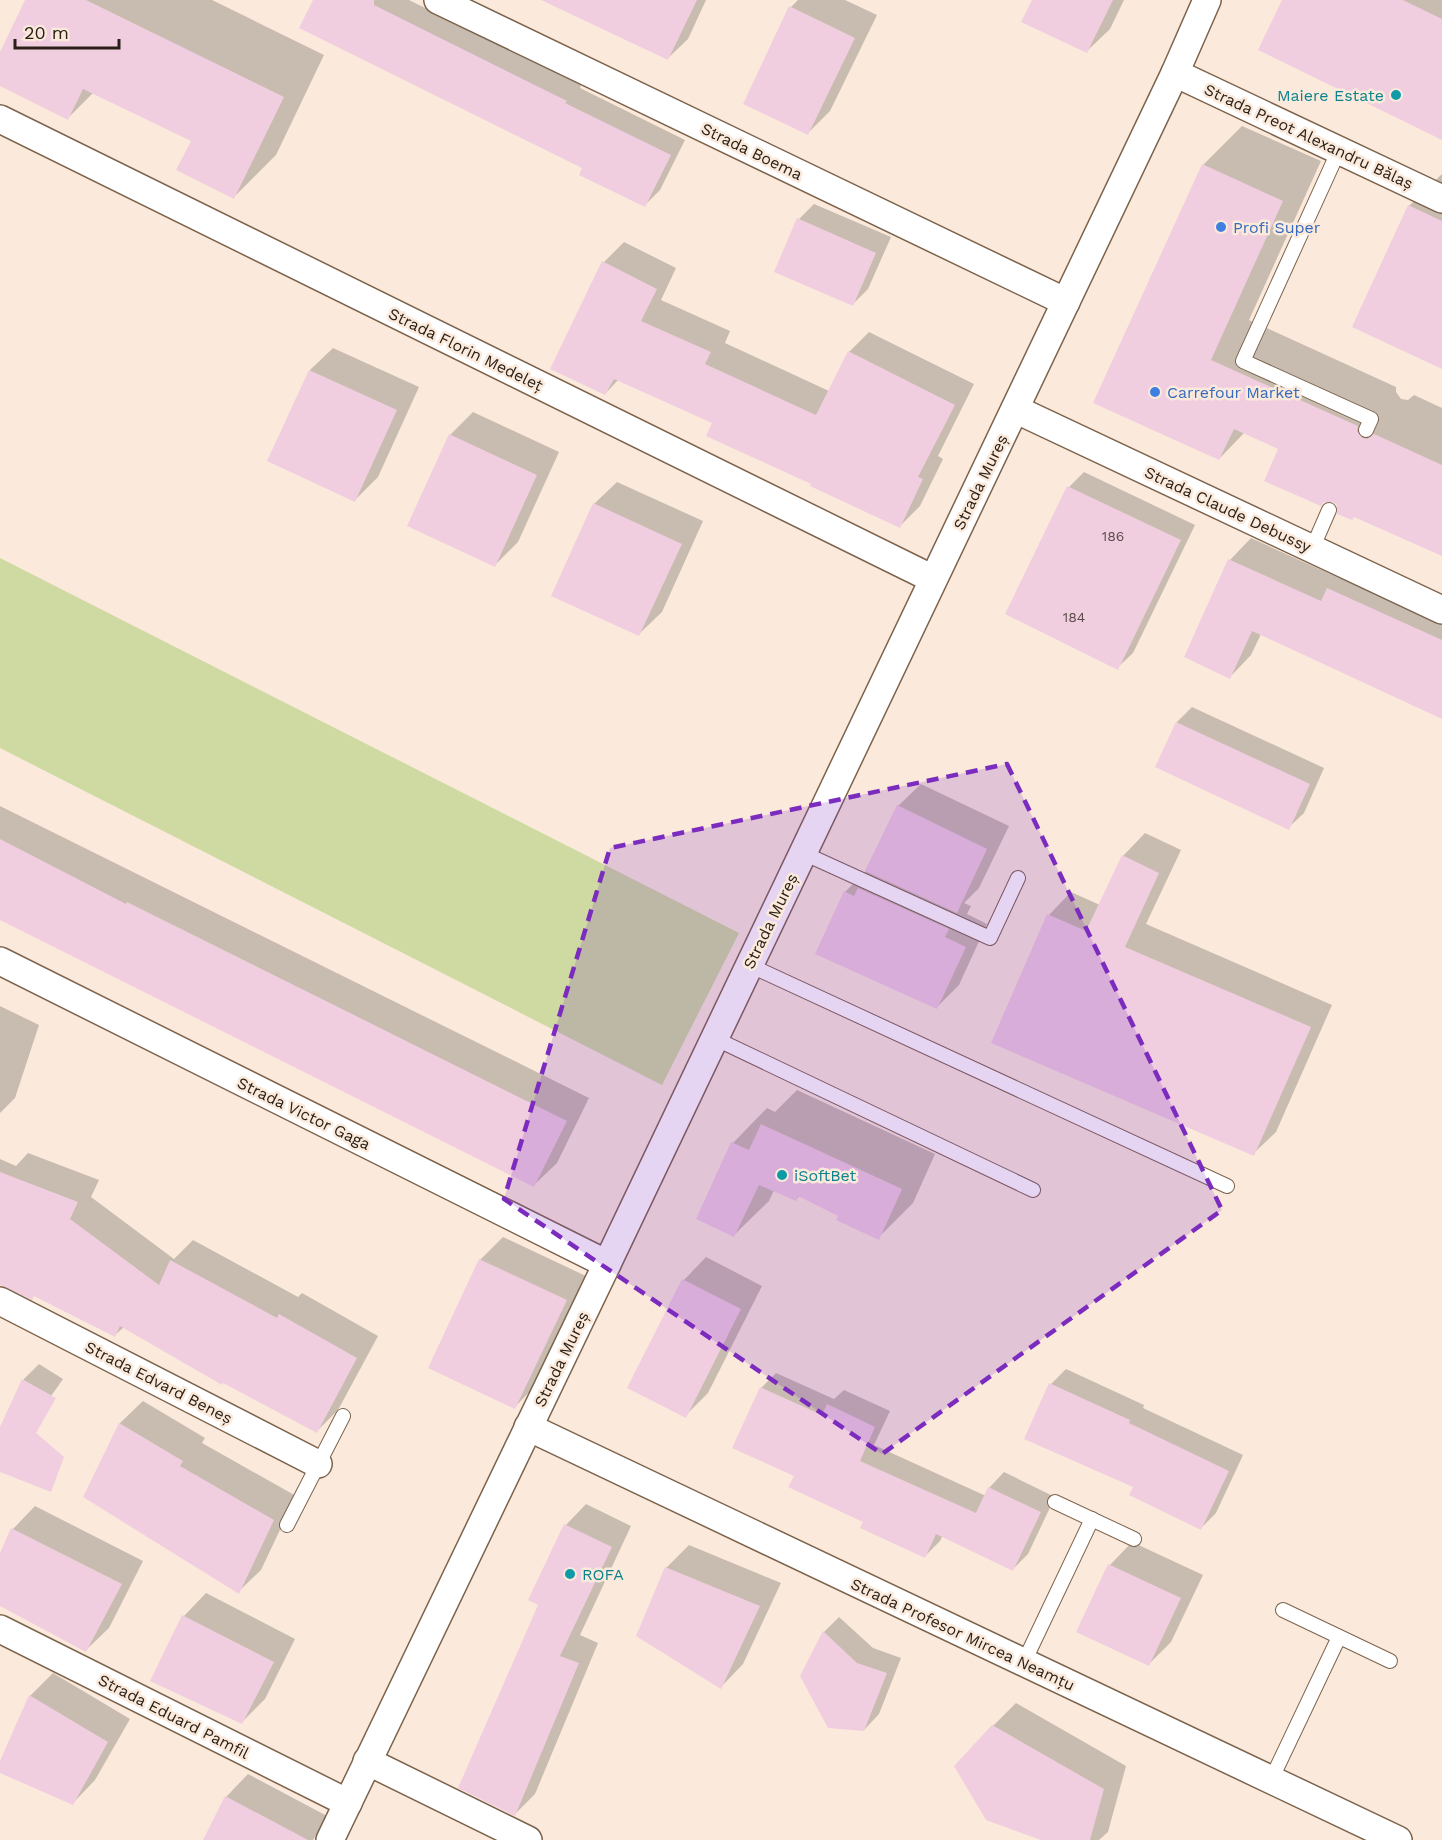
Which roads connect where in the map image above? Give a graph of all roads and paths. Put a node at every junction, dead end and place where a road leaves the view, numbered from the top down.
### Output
1 (438, 0) edge
2 (1207, 0) edge
3 (1175, 73) junction
4 (0, 119) edge
5 (1339, 150) junction
6 (1442, 199) edge
7 (1066, 302) junction
8 (1015, 409) junction
9 (1366, 430) dead end
10 (1329, 510) dead end
11 (1312, 549) junction
12 (933, 579) junction
13 (1442, 610) edge
14 (803, 853) junction
15 (1018, 878) dead end
16 (0, 961) edge
17 (749, 965) junction
18 (714, 1038) junction
19 (1227, 1186) dead end
20 (1033, 1190) dead end
21 (607, 1264) junction
22 (0, 1300) edge
23 (343, 1416) dead end
24 (528, 1427) junction
25 (318, 1464) junction
26 (1055, 1502) dead end
27 (1092, 1519) junction
28 (286, 1525) dead end
29 (1134, 1539) dead end
30 (1283, 1610) dead end
31 (0, 1629) edge
32 (1339, 1637) junction
33 (1390, 1661) dead end
34 (1024, 1662) junction
35 (367, 1761) junction
36 (1271, 1780) junction
37 (348, 1803) junction
38 (330, 1840) edge
39 (528, 1840) edge
40 (1398, 1840) edge

1 - 7 street, Strada Boema
2 - 3 street, Strada Mureș
3 - 5 street, Strada Preot Alexandru Bălaș
3 - 7 street, Strada Mureș
4 - 12 street, Strada Florin Medeleț
5 - 6 street, Strada Preot Alexandru Bălaș
5 - 9 lane
7 - 8 street, Strada Mureș
8 - 11 street, Strada Claude Debussy
8 - 12 street, Strada Mureș
10 - 11 lane
11 - 13 street, Strada Claude Debussy
12 - 14 street, Strada Mureș
14 - 15 lane
14 - 17 street, Strada Mureș
16 - 21 street, Strada Victor Gaga
17 - 18 street, Strada Mureș
17 - 19 lane
18 - 20 lane
18 - 21 street, Strada Mureș
21 - 24 street, Strada Mureș
22 - 25 street, Strada Edvard Beneș
23 - 25 lane
24 - 34 street, Strada Profesor Mircea Neamțu
24 - 35 street, Strada Mureș
25 - 28 lane
26 - 27 lane
27 - 29 lane
27 - 34 lane
30 - 32 lane
31 - 37 street, Strada Eduard Pamfil
32 - 33 lane
32 - 36 lane
34 - 36 street, Strada Profesor Mircea Neamțu
35 - 37 street, Strada Mureș
35 - 39 street
36 - 40 street, Strada Profesor Mircea Neamțu
37 - 38 street, Strada Mureș

